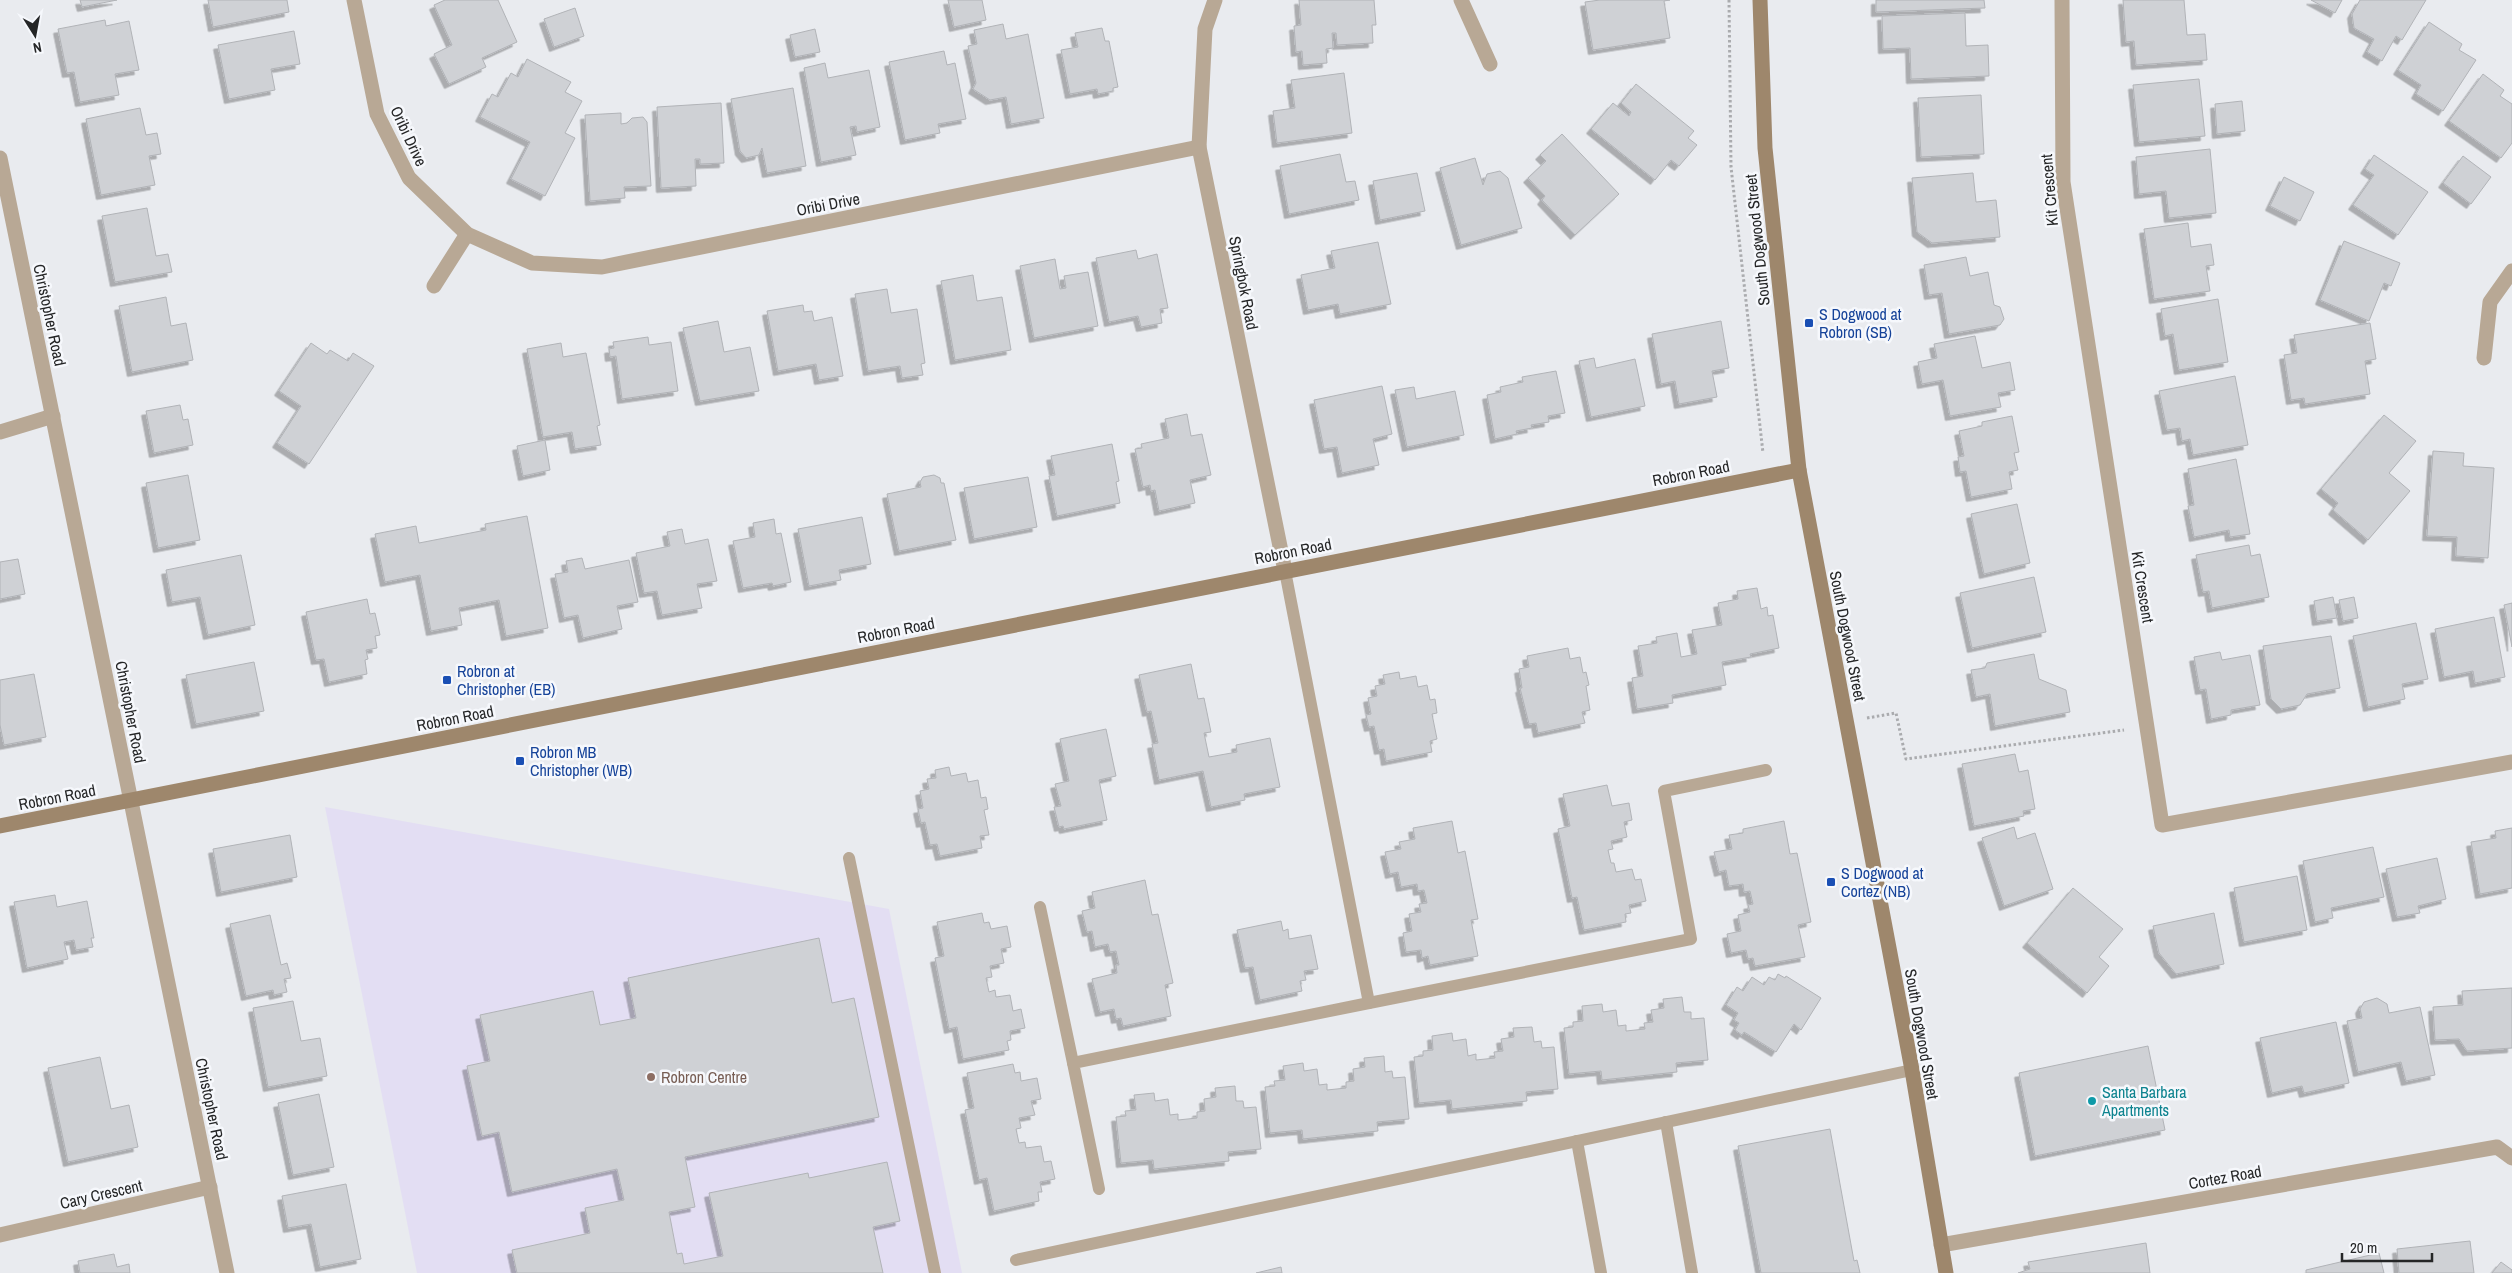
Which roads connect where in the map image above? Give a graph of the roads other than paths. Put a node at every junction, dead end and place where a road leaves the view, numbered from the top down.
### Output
1 (354, 0) edge
2 (1215, 0) edge
3 (1461, 0) edge
4 (1760, 0) edge
5 (2062, 0) edge
6 (1490, 64) dead end
7 (1199, 147) junction
8 (0, 158) edge
9 (467, 234) junction
10 (2512, 270) edge
11 (434, 286) dead end
12 (2484, 358) dead end
13 (53, 416) junction
14 (0, 432) edge
15 (1799, 470) junction
16 (1285, 571) junction
17 (2512, 762) edge
18 (1766, 770) dead end
19 (131, 800) junction
20 (0, 826) edge
21 (849, 858) dead end
22 (1040, 907) dead end
23 (1369, 1003) junction
24 (1073, 1062) junction
25 (1912, 1070) junction
26 (1666, 1122) junction
27 (1577, 1141) junction
28 (2512, 1158) edge
29 (210, 1187) junction
30 (1099, 1189) dead end
31 (0, 1235) edge
32 (1941, 1245) junction
33 (1016, 1260) dead end
34 (227, 1273) edge
35 (935, 1273) edge
36 (1601, 1273) edge
37 (1692, 1273) edge
38 (1946, 1273) edge

1 - 9 street, Oribi Drive
2 - 7 street, Springbok Road
3 - 6 street
4 - 15 street, South Dogwood Street
5 - 17 street, Kit Crescent
7 - 9 street, Oribi Drive
7 - 16 street, Springbok Road
8 - 13 street, Christopher Road
9 - 11 street
10 - 12 street
13 - 14 street
13 - 19 street, Christopher Road
15 - 16 street, Robron Road
15 - 25 street, South Dogwood Street
16 - 19 street, Robron Road
16 - 23 lane
18 - 23 lane
19 - 20 street, Robron Road
19 - 29 street, Christopher Road
21 - 35 lane
22 - 24 lane
23 - 24 lane
24 - 30 lane
25 - 26 lane
25 - 32 street, South Dogwood Street
26 - 27 lane
26 - 37 lane
27 - 33 lane
27 - 36 lane
28 - 32 street, Cortez Road
29 - 31 street, Cary Crescent
29 - 34 street, Christopher Road
32 - 38 street, South Dogwood Street

